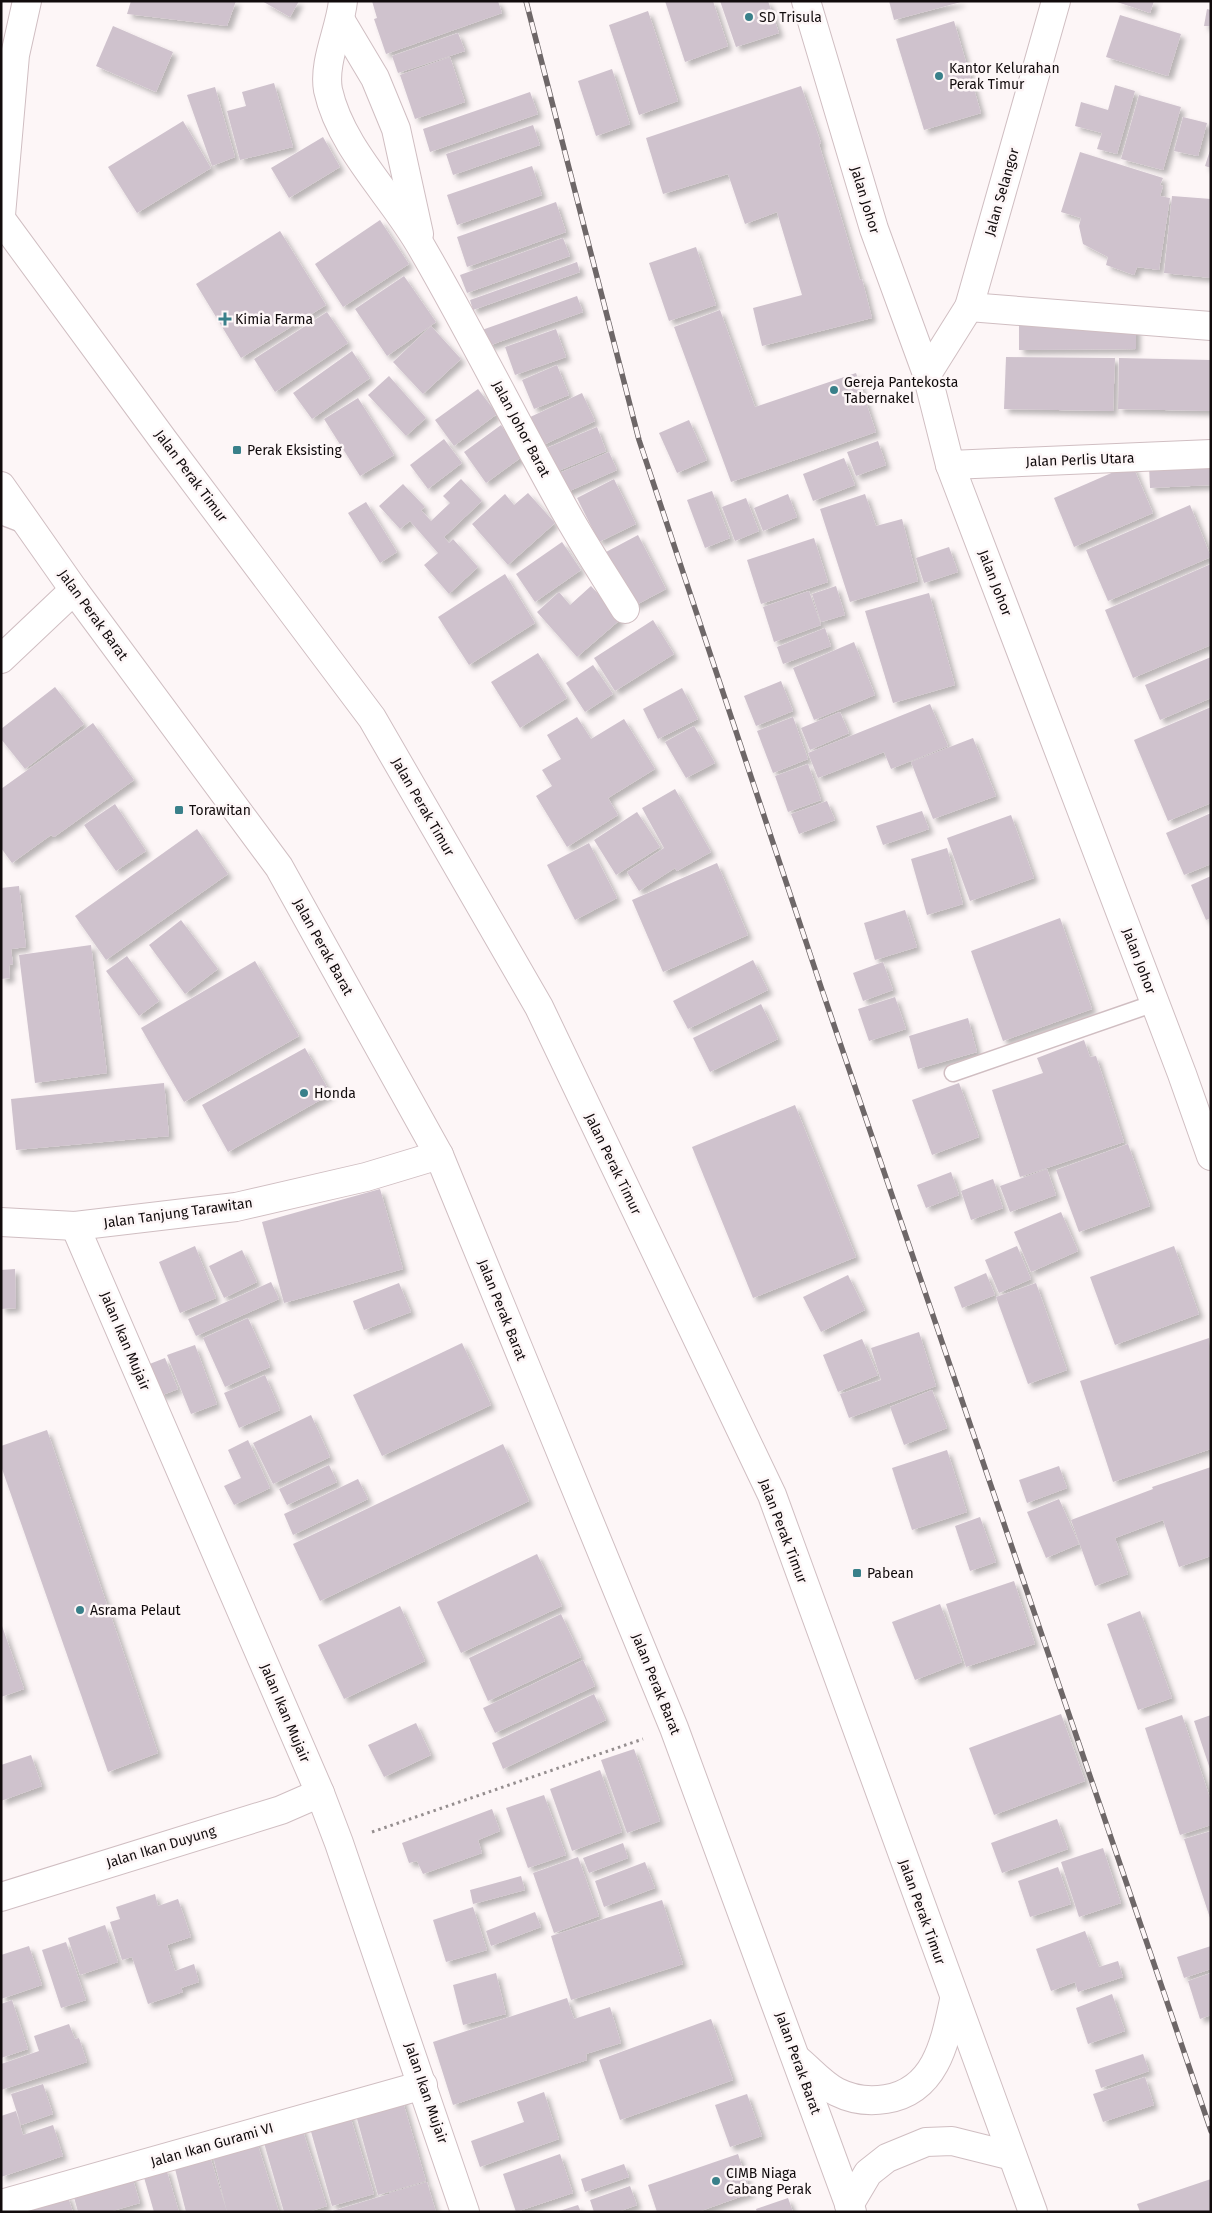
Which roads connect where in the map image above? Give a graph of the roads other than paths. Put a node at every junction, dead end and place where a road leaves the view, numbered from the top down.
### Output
1 (27, 1) edge
2 (806, 1) edge
3 (1056, 1) edge
4 (342, 11) edge
5 (1, 215) edge
6 (1, 219) edge
7 (421, 246) junction
8 (969, 307) junction
9 (1211, 326) edge
10 (927, 374) junction
11 (1211, 454) edge
12 (950, 465) junction
13 (1, 486) edge
14 (1, 516) edge
15 (29, 526) junction
16 (74, 590) junction
17 (625, 609) dead end
18 (1, 659) edge
19 (1155, 1003) junction
20 (953, 1073) dead end
21 (439, 1155) junction
22 (1211, 1156) edge
23 (1, 1222) edge
24 (75, 1226) junction
25 (320, 1793) junction
26 (1, 1897) edge
27 (954, 2000) junction
28 (797, 2060) junction
29 (423, 2085) junction
30 (1012, 2156) junction
31 (1, 2204) edge
32 (851, 2209) edge
33 (465, 2212) edge
34 (1032, 2212) edge

1 - 5 main road
2 - 10 main road, Jalan Johor
3 - 8 main road, Jalan Selangor
4 - 7 main road, Jalan Johor Barat
4 - 7 main road, Jalan Johor Barat
6 - 27 main road, Jalan Perak Timur
7 - 17 main road, Jalan Johor Barat
8 - 9 main road
8 - 10 main road, Jalan Selangor
10 - 12 main road, Jalan Johor
11 - 12 main road, Jalan Perlis Utara
12 - 19 main road, Jalan Johor
13 - 15 main road, Jalan Perak Barat
14 - 15 lane
15 - 16 main road, Jalan Perak Barat
16 - 18 main road
16 - 21 main road, Jalan Perak Barat
19 - 20 lane
19 - 22 main road, Jalan Johor
21 - 24 main road, Jalan Tanjung Tarawitan
21 - 28 main road, Jalan Perak Barat
23 - 24 main road, Jalan Tanjung Tarawitan
24 - 25 main road, Jalan Ikan Mujair
25 - 26 main road, Jalan Ikan Duyung
25 - 29 main road, Jalan Ikan Mujair
27 - 28 main road
27 - 30 main road, Jalan Perak Timur
28 - 32 main road, Jalan Perak Barat
29 - 31 main road, Jalan Ikan Gurami VI
29 - 33 main road, Jalan Ikan Mujair
30 - 32 main road
30 - 34 main road, Jalan Perak Timur

